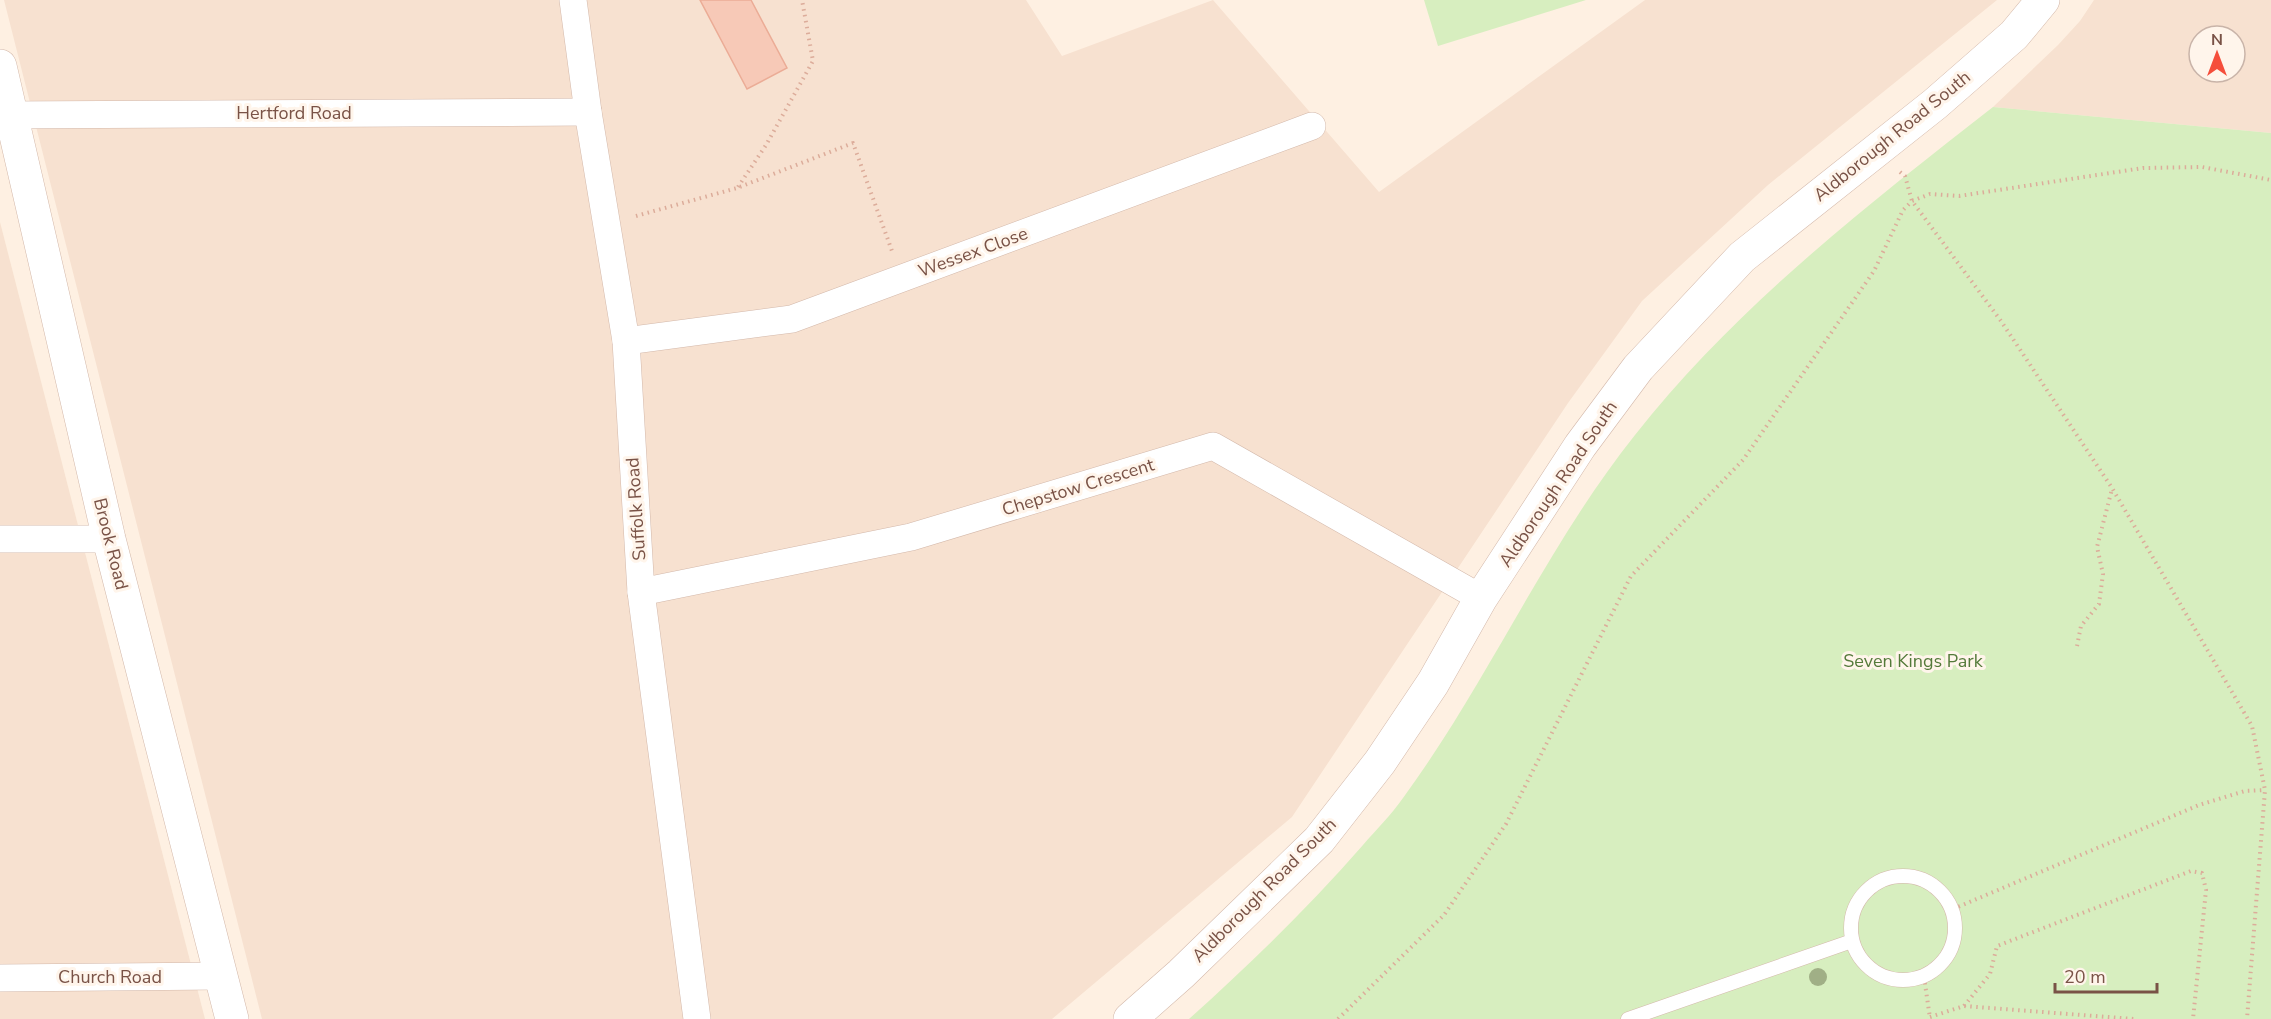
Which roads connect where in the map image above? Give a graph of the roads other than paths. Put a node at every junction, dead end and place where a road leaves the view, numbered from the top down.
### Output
1 (573, 0) edge
2 (2043, 0) edge
3 (0, 66) edge
4 (588, 112) junction
5 (6, 114) edge
6 (1312, 126) dead end
7 (626, 341) junction
8 (0, 539) edge
9 (109, 539) junction
10 (641, 592) junction
11 (1481, 598) junction
12 (1852, 942) junction
13 (221, 976) junction
14 (0, 978) edge
15 (232, 1019) edge
16 (697, 1019) edge
17 (1130, 1019) edge
18 (1628, 1019) edge

1 - 4 street, Suffolk Road
2 - 11 street, Aldborough Road South
3 - 5 street, Brook Road
4 - 5 street, Hertford Road
4 - 7 street, Suffolk Road
5 - 9 street, Brook Road
6 - 7 street, Wessex Close
7 - 10 street, Suffolk Road
8 - 9 street
9 - 13 street, Brook Road
10 - 11 street, Chepstow Crescent
10 - 16 street, Suffolk Road
11 - 17 street, Aldborough Road South
12 - 12 lane
12 - 18 lane
13 - 14 street, Church Road
13 - 15 street, Brook Road

